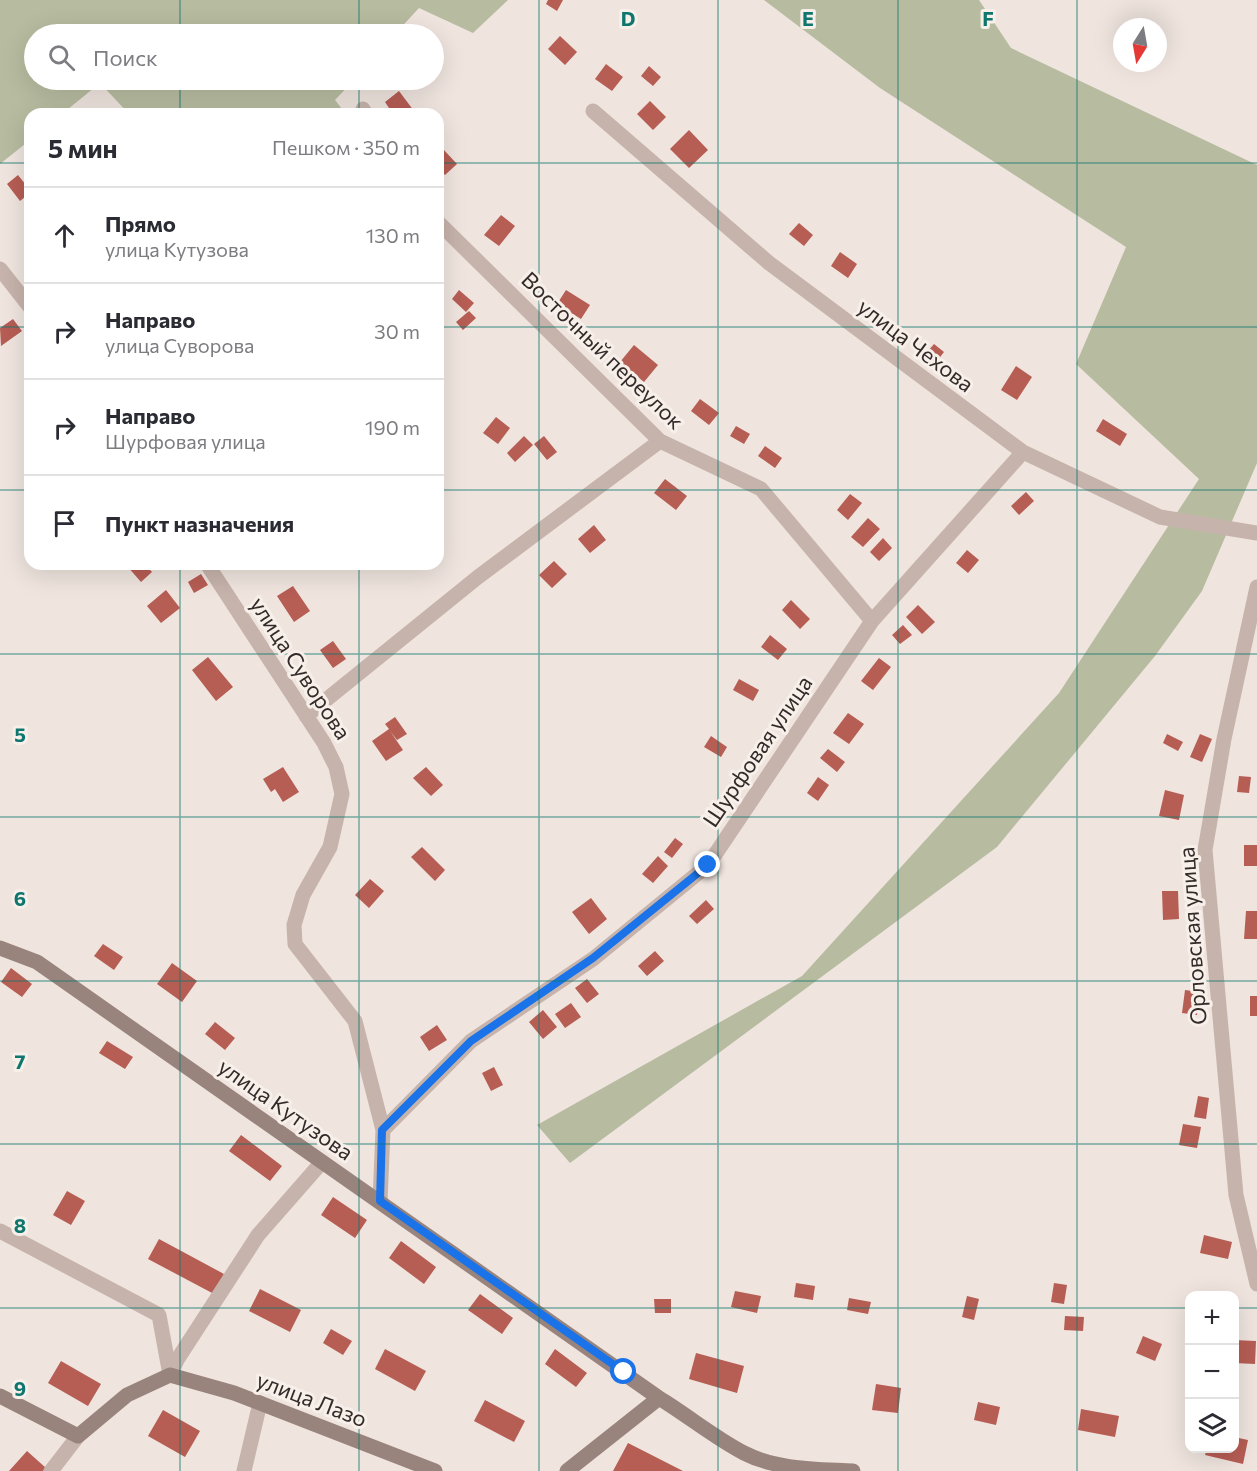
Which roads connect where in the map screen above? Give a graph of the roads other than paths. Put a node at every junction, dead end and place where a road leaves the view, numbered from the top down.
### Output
1 (593, 111) dead end
2 (444, 228) edge
3 (0, 269) edge
4 (24, 299) edge
5 (660, 441) junction
6 (1023, 452) junction
7 (1257, 533) edge
8 (211, 570) edge
9 (1257, 587) edge
10 (872, 621) junction
11 (306, 716) junction
12 (0, 948) edge
13 (382, 1130) junction
14 (322, 1161) junction
15 (380, 1201) junction
16 (0, 1231) edge
17 (1257, 1284) edge
18 (170, 1375) junction
19 (0, 1396) edge
20 (659, 1398) junction
21 (260, 1403) junction
22 (78, 1436) junction
23 (51, 1471) edge
24 (244, 1471) edge
25 (435, 1471) edge
26 (567, 1471) edge
27 (853, 1471) edge

1 - 6 street, улица Чехова
2 - 5 street, Восточный переулок
3 - 4 street
5 - 10 street, Восточный переулок
5 - 11 street
6 - 7 street, улица Чехова
6 - 10 street, Шурфовая улица
8 - 11 street, улица Суворова
9 - 17 street, Орловская улица
10 - 13 street, Шурфовая улица
11 - 13 street, улица Суворова
12 - 14 street, улица Кутузова
13 - 15 street, улица Суворова
14 - 15 street, улица Кутузова
14 - 18 street
15 - 20 street, улица Кутузова
16 - 18 street
18 - 21 street, улица Лазо
18 - 22 street
19 - 22 street
20 - 26 street
20 - 27 street
21 - 24 street
21 - 25 street, улица Лазо
22 - 23 street

